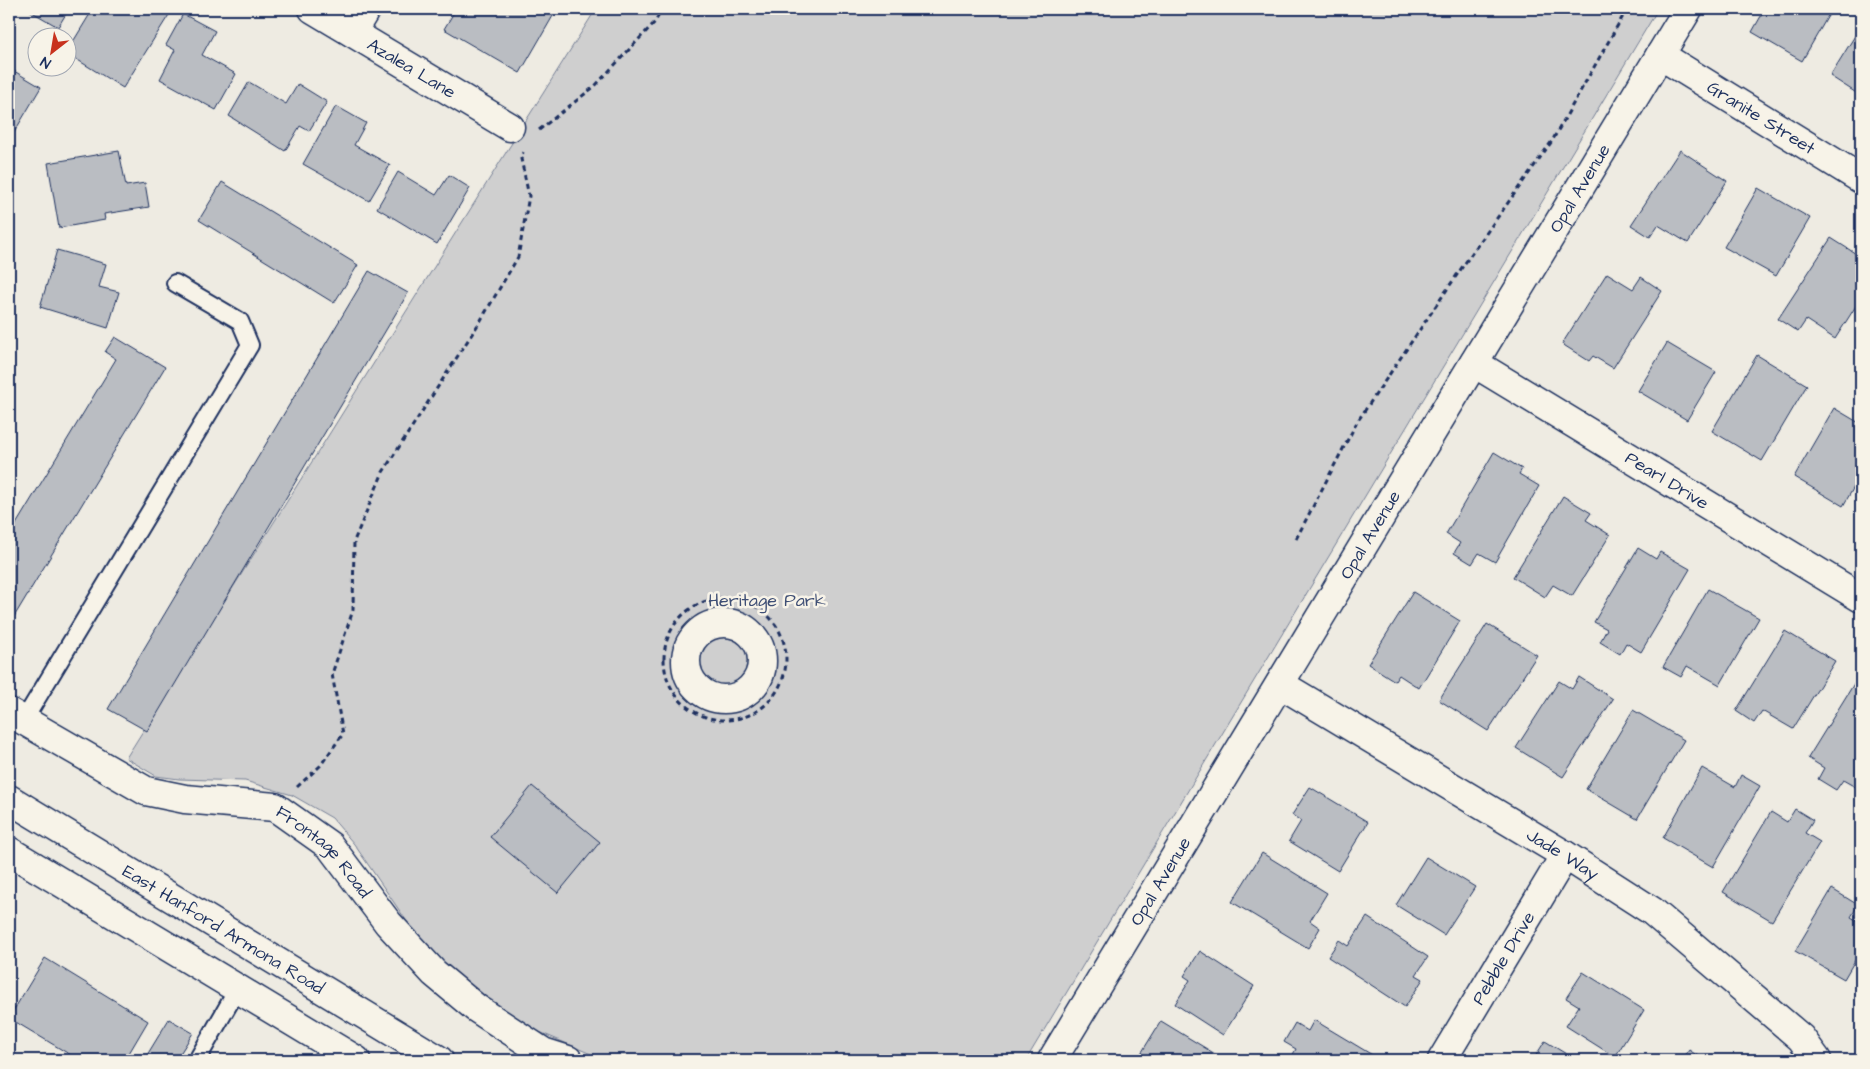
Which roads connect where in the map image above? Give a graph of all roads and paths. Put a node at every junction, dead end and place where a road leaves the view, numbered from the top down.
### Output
1 (313, 9) edge
2 (366, 9) edge
3 (662, 9) edge
4 (1627, 9) edge
5 (1688, 9) edge
6 (352, 32) junction
7 (1660, 55) junction
8 (523, 135) junction
9 (1861, 179) edge
10 (175, 283) dead end
11 (1474, 363) junction
12 (1296, 539) dead end
13 (1861, 598) edge
14 (786, 663) joint
15 (1280, 684) junction
16 (16, 716) edge
17 (9, 800) edge
18 (275, 807) junction
19 (9, 851) edge
20 (1565, 855) junction
21 (237, 990) junction
22 (197, 1060) edge
23 (356, 1060) edge
24 (440, 1060) edge
25 (568, 1060) edge
26 (1052, 1060) edge
27 (1442, 1060) edge
28 (1817, 1060) edge

1 - 6 street, Azalea Lane
2 - 6 street
3 - 8 path
4 - 12 path
5 - 7 street, Opal Avenue
6 - 8 street, Azalea Lane
7 - 9 street, Granite Street
7 - 11 street, Opal Avenue
8 - 18 path
10 - 16 lane
11 - 13 street, Pearl Drive
11 - 15 street, Opal Avenue
14 - 14 path
15 - 20 street, Jade Way
15 - 26 street, Opal Avenue
16 - 18 street, Frontage Road
17 - 24 street, East Hanford Armona Road
18 - 25 street, Frontage Road
19 - 21 street
20 - 27 street, Pebble Drive
20 - 28 street, Jade Way
21 - 22 lane
21 - 23 street

